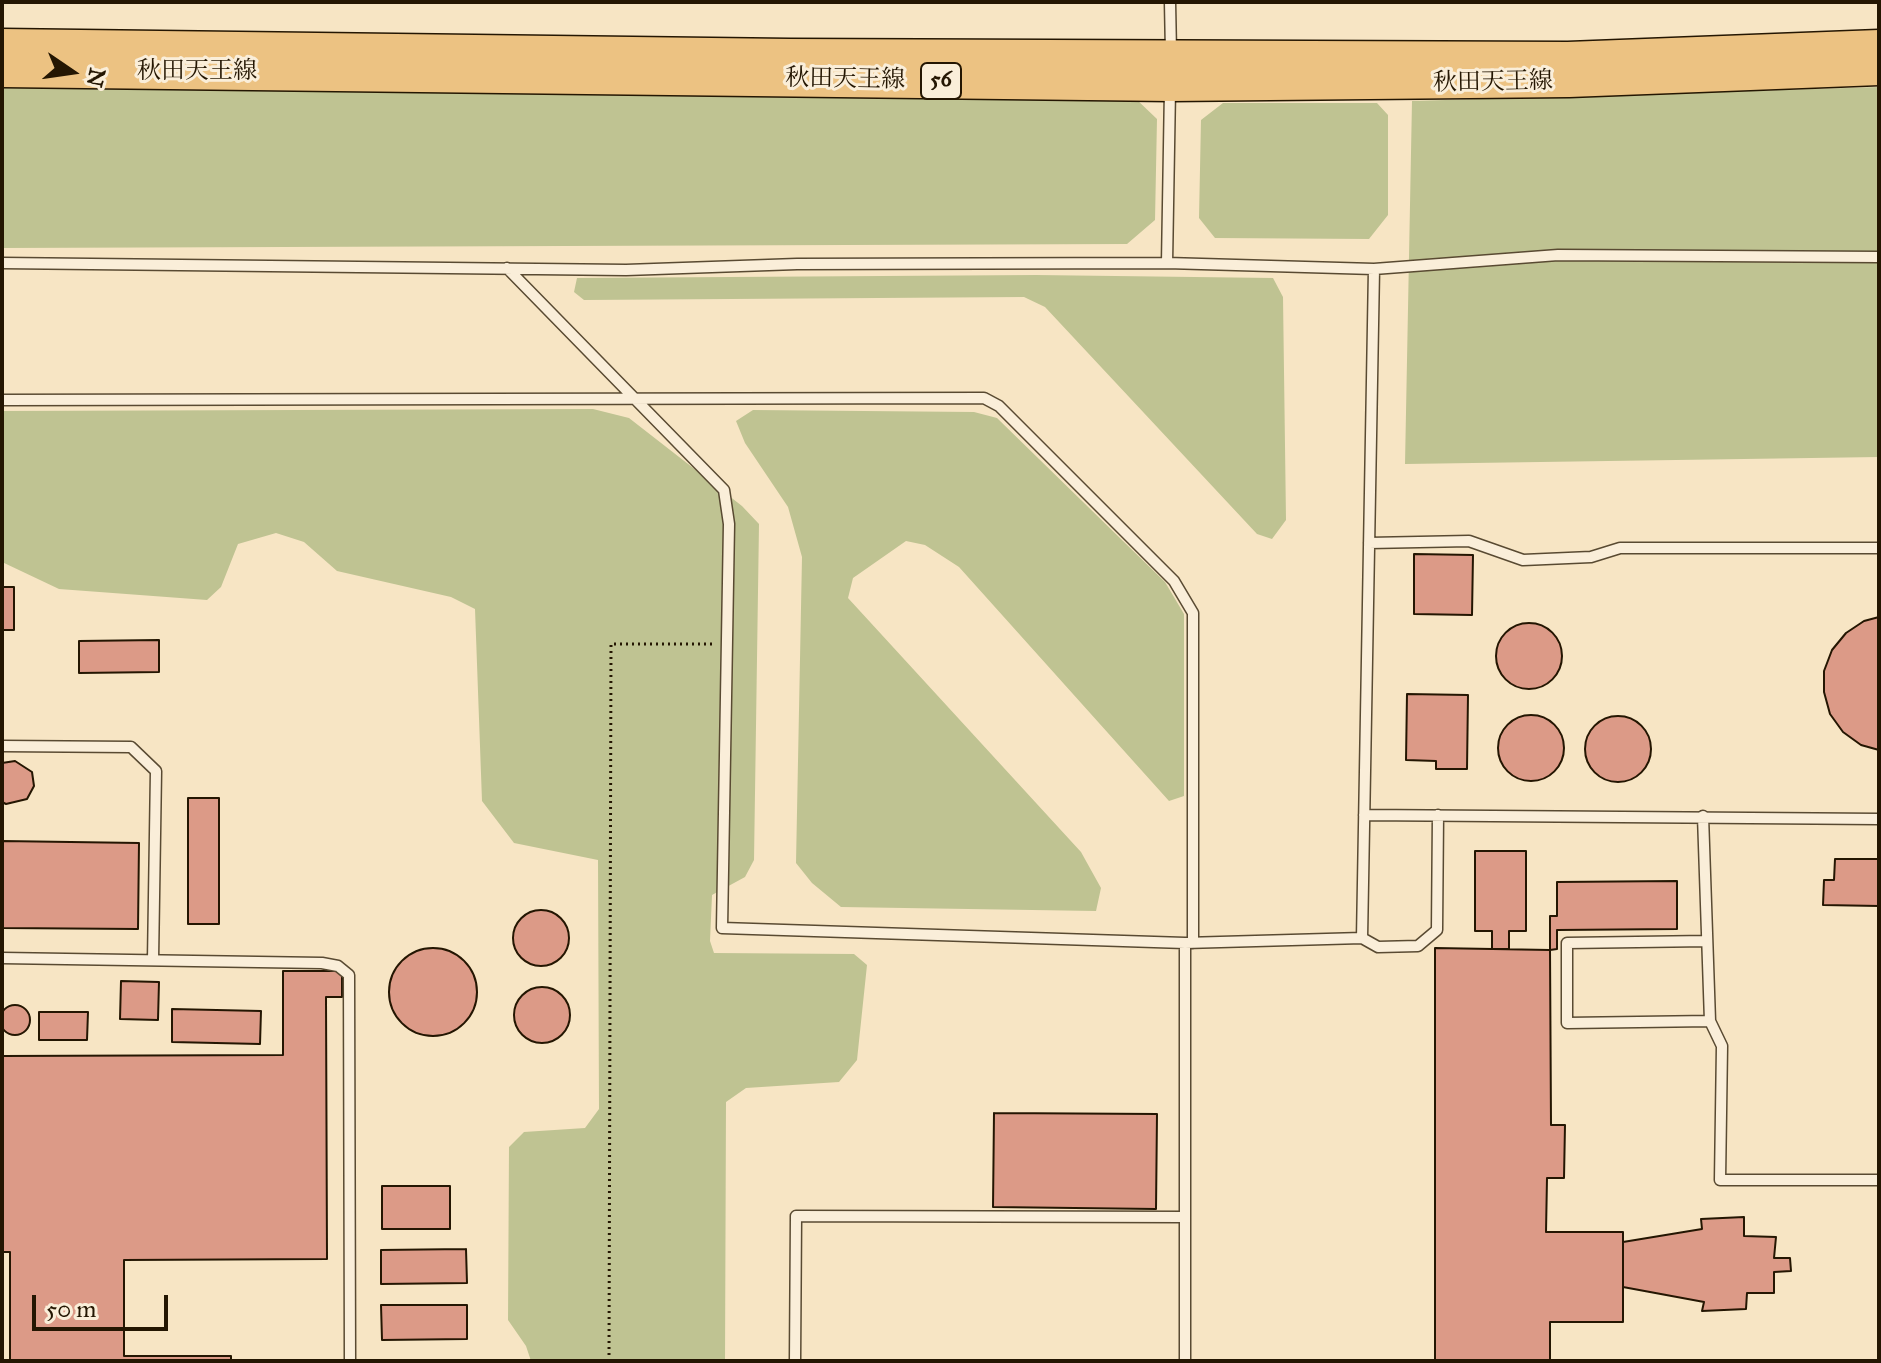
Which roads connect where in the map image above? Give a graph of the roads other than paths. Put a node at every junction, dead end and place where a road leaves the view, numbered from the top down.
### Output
1 (1170, 2) edge
2 (2, 45) edge
3 (1879, 46) edge
4 (1879, 69) edge
5 (1171, 70) junction
6 (2, 71) edge
7 (1879, 257) edge
8 (2, 263) edge
9 (1167, 263) junction
10 (507, 268) junction
11 (1374, 269) junction
12 (635, 399) junction
13 (2, 400) edge
14 (1369, 543) junction
15 (1879, 548) edge
16 (2, 746) edge
17 (1364, 815) junction
18 (1438, 815) junction
19 (1703, 816) junction
20 (1879, 819) edge
21 (1362, 938) junction
22 (1707, 941) junction
23 (1189, 943) junction
24 (2, 958) edge
25 (153, 960) junction
26 (1710, 1021) junction
27 (1879, 1180) edge
28 (1185, 1217) junction
29 (350, 1361) edge
30 (795, 1361) edge
31 (1185, 1361) edge

1 - 5 lane
2 - 5 main road, 秋田天王線 / 56
3 - 5 main road, 秋田天王線 / 56
4 - 5 main road, 秋田天王線 / 56
5 - 6 main road, 秋田天王線 / 56
5 - 9 lane
7 - 11 lane
8 - 10 lane
9 - 10 lane
9 - 11 lane
10 - 12 lane
11 - 14 lane
12 - 13 lane
12 - 23 lane
12 - 23 lane
14 - 15 lane
14 - 17 lane
16 - 25 lane
17 - 18 lane
17 - 21 lane
18 - 19 lane
18 - 21 lane
19 - 20 lane
19 - 22 lane
21 - 23 lane
22 - 26 lane
22 - 26 lane
23 - 28 lane
24 - 25 lane
25 - 29 lane
26 - 27 lane
28 - 30 lane
28 - 31 lane

